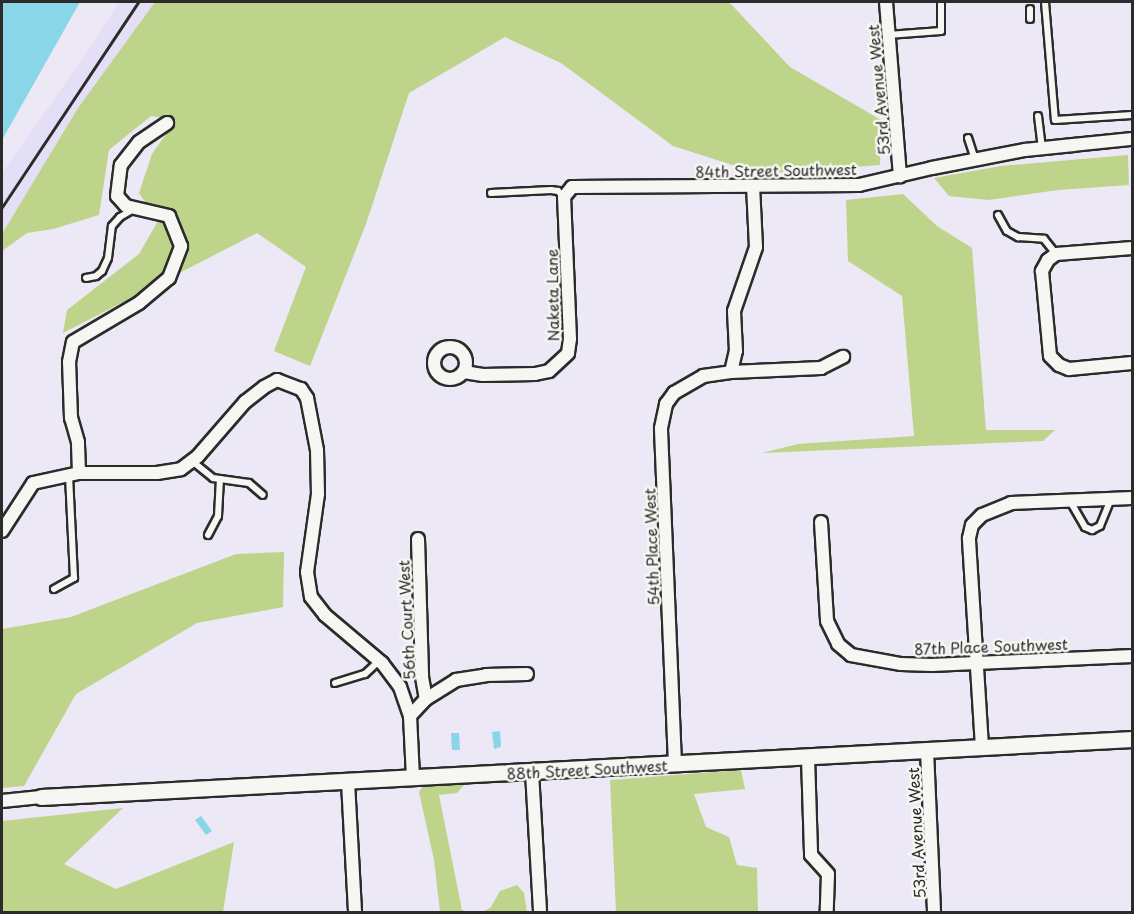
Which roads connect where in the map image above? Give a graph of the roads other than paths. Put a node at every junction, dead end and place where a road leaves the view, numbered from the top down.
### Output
1 (886, 2) edge
2 (941, 2) edge
3 (1045, 2) edge
4 (1030, 9) dead end
5 (1030, 18) dead end
6 (888, 35) junction
7 (1132, 115) edge
8 (1038, 116) dead end
9 (167, 123) dead end
10 (968, 138) dead end
11 (1132, 139) edge
12 (1042, 149) junction
13 (975, 160) junction
14 (900, 176) junction
15 (753, 186) junction
16 (491, 193) dead end
17 (564, 197) junction
18 (136, 208) junction
19 (998, 215) dead end
20 (1132, 248) edge
21 (1056, 254) junction
22 (86, 278) dead end
23 (843, 357) dead end
24 (1132, 363) edge
25 (464, 372) dead end
26 (730, 372) junction
27 (192, 461) junction
28 (74, 475) junction
29 (220, 479) junction
30 (263, 495) dead end
31 (1132, 498) edge
32 (1111, 499) junction
33 (1069, 501) junction
34 (821, 522) dead end
35 (2, 531) edge
36 (208, 535) dead end
37 (417, 539) dead end
38 (54, 589) dead end
39 (1132, 656) edge
40 (380, 660) junction
41 (976, 662) junction
42 (527, 674) dead end
43 (335, 683) dead end
44 (426, 699) junction
45 (410, 716) junction
46 (1132, 739) edge
47 (982, 747) junction
48 (927, 751) junction
49 (808, 757) junction
50 (675, 764) junction
51 (532, 771) junction
52 (413, 777) junction
53 (348, 782) junction
54 (41, 797) joint
55 (2, 801) edge
56 (355, 912) edge
57 (540, 912) edge
58 (828, 912) edge
59 (934, 912) edge

1 - 6 street, 53rd Avenue West
2 - 6 lane
3 - 7 lane
4 - 5 lane
6 - 14 street, 53rd Avenue West
8 - 12 lane
9 - 18 street
10 - 13 lane
11 - 12 street, 84th Street Southwest
12 - 13 street, 84th Street Southwest
13 - 14 street, 84th Street Southwest
14 - 15 street, 84th Street Southwest
15 - 17 street, 84th Street Southwest
15 - 26 street
16 - 17 lane
17 - 25 street, Naketa Lane
18 - 22 lane
18 - 28 street
19 - 21 lane
20 - 21 street
21 - 24 street
23 - 26 street, 54th Place West
26 - 50 street, 54th Place West
27 - 28 street
27 - 29 lane
27 - 40 street
28 - 35 street
28 - 38 lane
29 - 30 lane
29 - 36 lane
31 - 32 street
32 - 33 street
32 - 33 lane
33 - 41 street
34 - 41 street, 87th Place Southwest
37 - 44 street, 56th Court West
39 - 41 street, 87th Place Southwest
40 - 43 lane
40 - 45 street
41 - 47 street
42 - 44 street
44 - 45 street
45 - 52 street
46 - 47 street, 88th Street Southwest
47 - 48 street, 88th Street Southwest
48 - 49 street, 88th Street Southwest
48 - 59 street, 53rd Avenue West
49 - 50 street, 88th Street Southwest
49 - 58 street
50 - 51 street, 88th Street Southwest
51 - 52 street, 88th Street Southwest
51 - 57 street
52 - 53 street, 88th Street Southwest
53 - 54 street, 88th Street Southwest
53 - 56 street
54 - 55 street

